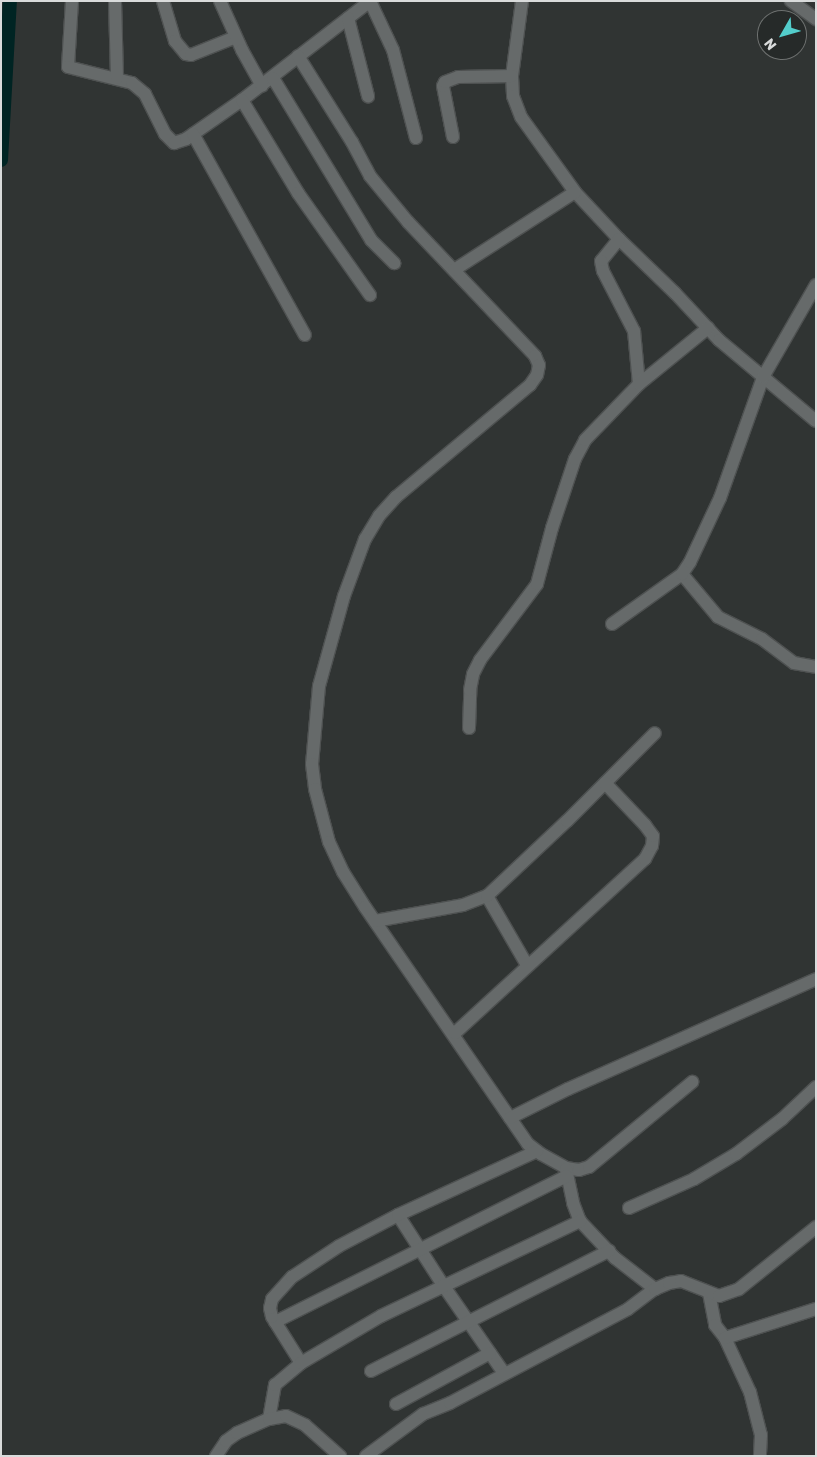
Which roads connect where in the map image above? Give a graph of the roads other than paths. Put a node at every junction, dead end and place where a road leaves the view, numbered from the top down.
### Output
1 (72, 1) edge
2 (115, 1) edge
3 (163, 1) edge
4 (370, 1) edge
5 (522, 1) edge
6 (791, 1) edge
7 (222, 2) edge
8 (348, 18) junction
9 (816, 19) edge
10 (236, 37) junction
11 (298, 56) junction
12 (512, 76) junction
13 (117, 78) junction
14 (267, 82) junction
15 (368, 96) dead end
16 (242, 100) junction
17 (193, 134) junction
18 (416, 138) dead end
19 (453, 138) dead end
20 (575, 192) junction
21 (619, 239) junction
22 (394, 263) dead end
23 (454, 270) junction
24 (816, 285) edge
25 (370, 296) dead end
26 (708, 328) junction
27 (306, 335) dead end
28 (763, 378) junction
29 (639, 384) junction
30 (816, 421) edge
31 (682, 574) junction
32 (612, 624) dead end
33 (816, 667) edge
34 (468, 728) dead end
35 (655, 733) dead end
36 (605, 783) junction
37 (487, 896) junction
38 (375, 921) junction
39 (528, 964) junction
40 (816, 979) edge
41 (454, 1034) junction
42 (692, 1082) dead end
43 (816, 1087) edge
44 (510, 1118) junction
45 (537, 1151) junction
46 (566, 1172) junction
47 (629, 1208) dead end
48 (398, 1215) junction
49 (580, 1221) junction
50 (816, 1227) edge
51 (420, 1248) junction
52 (609, 1252) junction
53 (443, 1285) junction
54 (655, 1289) junction
55 (709, 1293) junction
56 (816, 1309) edge
57 (468, 1321) junction
58 (275, 1322) junction
59 (725, 1338) junction
60 (490, 1353) junction
61 (301, 1362) junction
62 (371, 1371) dead end
63 (504, 1373) junction
64 (396, 1404) dead end
65 (269, 1419) junction
66 (216, 1456) edge
67 (340, 1456) edge
68 (366, 1456) edge
69 (760, 1456) edge

1 - 13 street
2 - 13 street
3 - 10 street
4 - 8 street
4 - 18 street
5 - 12 street
6 - 9 street
7 - 10 street
8 - 11 street
8 - 15 street
10 - 14 street
11 - 14 street
11 - 23 street
12 - 19 street
12 - 20 street
13 - 17 street
14 - 16 street
14 - 22 street
16 - 17 street
16 - 25 street
17 - 27 street
20 - 21 street
20 - 23 street
21 - 26 street
21 - 29 street
23 - 38 street
24 - 28 street
26 - 28 street
26 - 29 street
28 - 30 street
28 - 31 street
29 - 34 street
31 - 32 street
31 - 33 street
35 - 36 street
36 - 37 street
36 - 39 street
37 - 38 street
37 - 39 street
38 - 41 street
39 - 41 street
40 - 44 street
41 - 44 street
42 - 46 street
43 - 47 street
44 - 45 street
45 - 46 street
45 - 48 street
46 - 49 street
46 - 51 street
48 - 51 street
48 - 58 street
49 - 52 street
49 - 53 street
50 - 55 street
51 - 53 street
51 - 58 street
52 - 54 street
52 - 57 street
53 - 57 street
53 - 61 street
54 - 55 street
54 - 63 street
55 - 59 street
56 - 59 street
57 - 60 street
57 - 62 street
58 - 61 street
59 - 69 street
60 - 63 street
60 - 64 street
61 - 65 street
63 - 68 street
65 - 66 street
65 - 67 street

